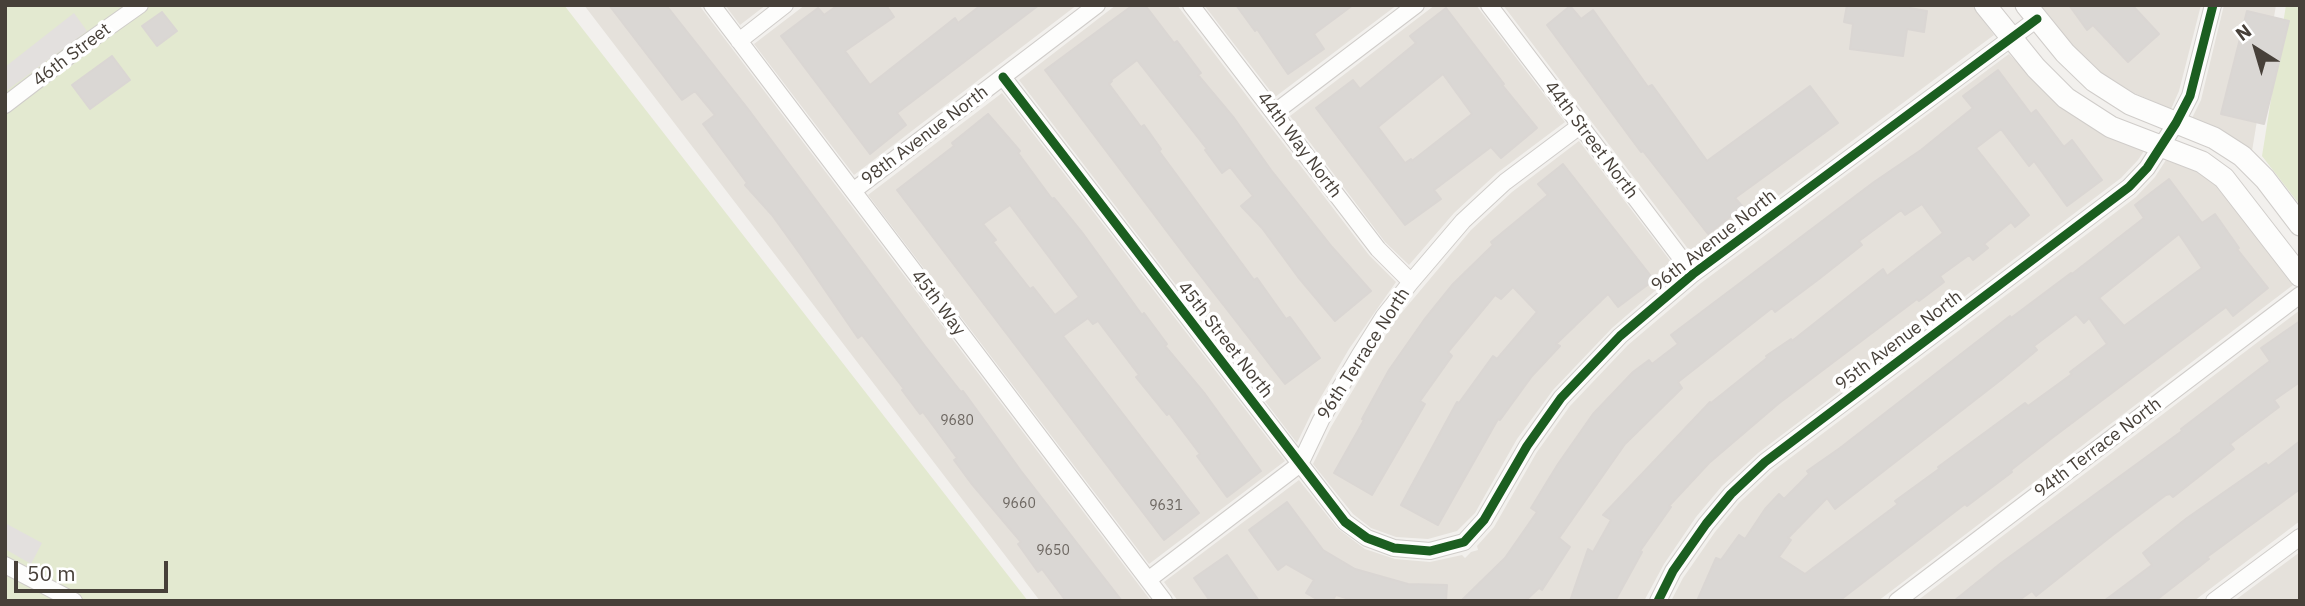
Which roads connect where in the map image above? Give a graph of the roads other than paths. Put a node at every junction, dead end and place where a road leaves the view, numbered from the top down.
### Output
1 (139, 5) edge
2 (712, 5) edge
3 (786, 5) edge
4 (1097, 5) edge
5 (1191, 5) edge
6 (1416, 5) edge
7 (1489, 5) edge
8 (1986, 5) edge
9 (2213, 5) edge
10 (2031, 12) edge
11 (2010, 38) junction
12 (739, 41) junction
13 (1003, 77) junction
14 (5, 105) edge
15 (1274, 113) junction
16 (2176, 123) junction
17 (1581, 125) junction
18 (2161, 147) junction
19 (853, 191) junction
20 (2300, 225) edge
21 (1693, 274) junction
22 (2300, 276) edge
23 (1410, 282) junction
24 (2300, 295) edge
25 (1300, 464) junction
26 (2300, 537) edge
27 (1464, 542) joint
28 (5, 565) edge
29 (1148, 580) junction
30 (74, 601) edge
31 (1164, 601) edge
32 (1658, 601) edge
33 (1897, 601) edge
34 (2214, 601) edge

1 - 14 street, 46th Street
2 - 12 street, 45th Way
3 - 12 street
4 - 13 street, 98th Avenue North
5 - 15 street, 44th Way North
6 - 15 street
7 - 17 street, 44th Street North
8 - 11 street
9 - 16 street, 95th Avenue North
10 - 11 street, 96th Avenue North
10 - 16 street
11 - 18 street
11 - 21 street, 96th Avenue North
12 - 19 street, 45th Way
13 - 19 street, 98th Avenue North
13 - 25 street, 45th Street North
15 - 23 street, 44th Way North
16 - 18 street, 95th Avenue North
16 - 20 street
17 - 21 street, 44th Street North
17 - 23 street, 96th Terrace North
18 - 22 street
18 - 32 street, 95th Avenue North
19 - 29 street, 45th Way
21 - 27 street, 96th Avenue North
23 - 25 street, 96th Terrace North
24 - 33 street, 94th Terrace North
25 - 27 street, 45th Street North
25 - 29 street, 96th Terrace North
26 - 34 street
28 - 30 street
29 - 31 street, 45th Way

